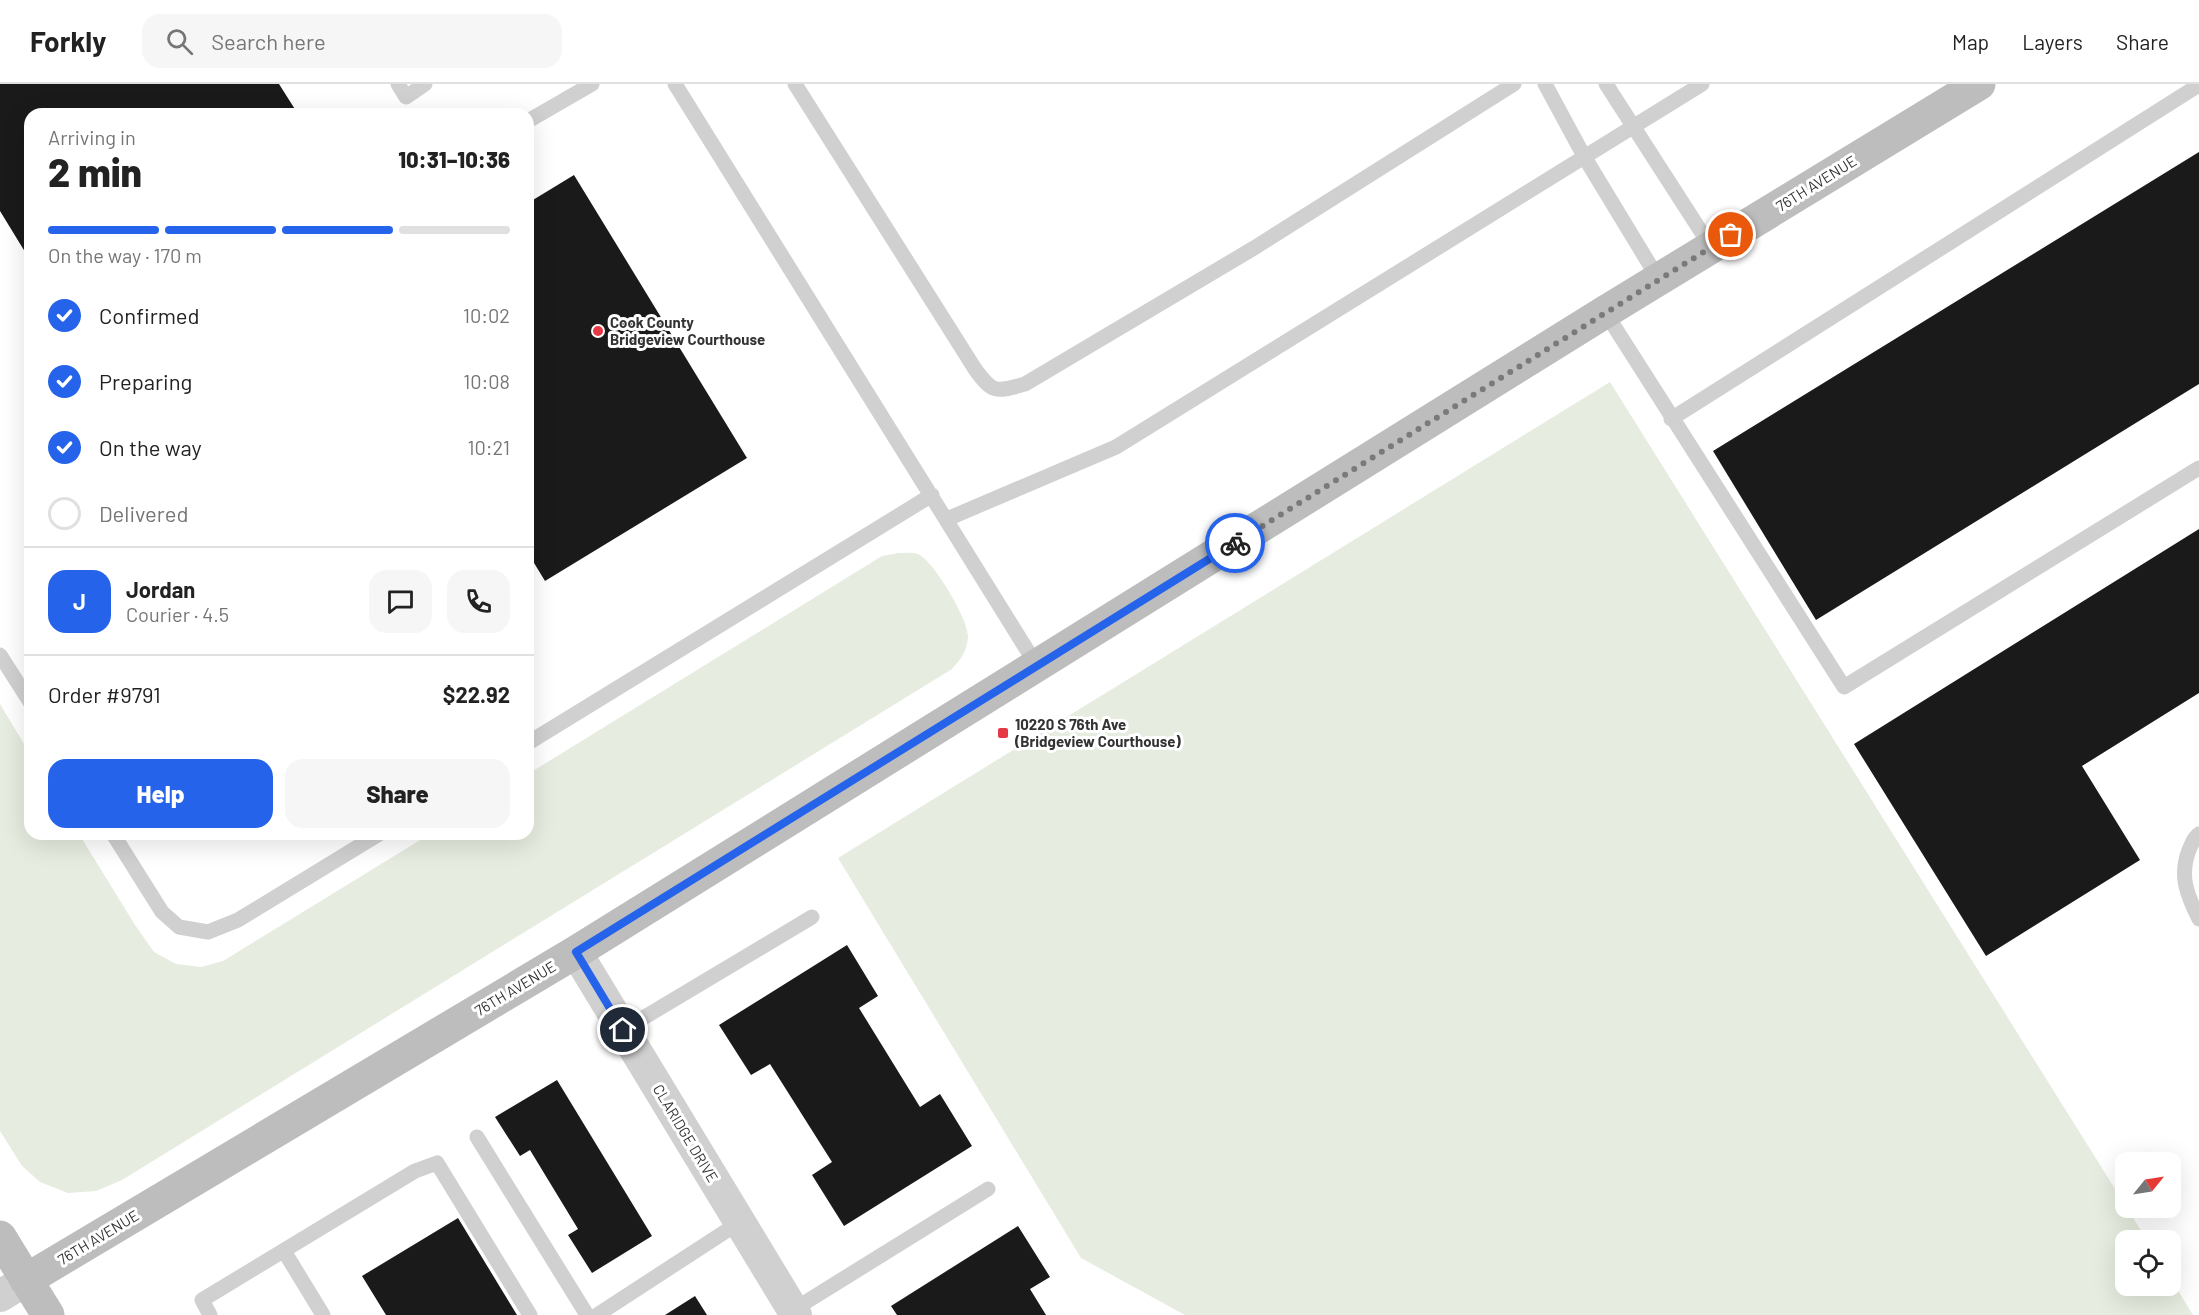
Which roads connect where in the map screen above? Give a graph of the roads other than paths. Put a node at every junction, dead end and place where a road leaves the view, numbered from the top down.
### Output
1 (398, 84) edge
2 (425, 84) edge
3 (592, 84) edge
4 (675, 84) edge
5 (795, 84) edge
6 (1514, 84) edge
7 (1545, 84) edge
8 (1606, 84) edge
9 (1702, 84) edge
10 (1979, 84) edge
11 (2199, 85) edge
12 (534, 118) edge
13 (1633, 128) junction
14 (1585, 158) junction
15 (1711, 247) junction
16 (1659, 280) junction
17 (1605, 312) junction
18 (1671, 419) junction
19 (2199, 468) edge
20 (932, 495) junction
21 (947, 519) junction
22 (0, 655) edge
23 (1038, 666) junction
24 (24, 693) edge
25 (534, 739) edge
26 (2199, 834) edge
27 (117, 840) edge
28 (369, 840) edge
29 (812, 917) dead end
30 (2199, 919) edge
31 (576, 952) junction
32 (623, 1030) junction
33 (477, 1137) dead end
34 (988, 1189) dead end
35 (740, 1222) junction
36 (0, 1237) edge
37 (284, 1251) junction
38 (13, 1288) edge
39 (795, 1313) edge
40 (48, 1315) edge
41 (210, 1315) edge
42 (323, 1315) edge
43 (530, 1315) edge
44 (587, 1315) edge
45 (597, 1315) edge

1 - 2 lane
3 - 12 lane
4 - 20 lane
5 - 6 lane
7 - 14 lane
8 - 13 lane
9 - 13 lane
10 - 15 street, 76TH AVENUE
11 - 18 lane
13 - 14 lane
13 - 15 lane
14 - 16 lane
14 - 21 lane
15 - 16 street, 76TH AVENUE
16 - 17 street, 76TH AVENUE
17 - 18 lane
17 - 23 street, 76TH AVENUE
18 - 19 lane
20 - 21 lane
20 - 25 lane
21 - 23 lane
22 - 24 lane
23 - 31 street, 76TH AVENUE
26 - 30 lane
27 - 28 lane
29 - 32 lane
31 - 32 street, CLARIDGE DRIVE
31 - 38 street, 76TH AVENUE
32 - 35 street, CLARIDGE DRIVE
33 - 44 lane
34 - 39 lane
35 - 39 street, CLARIDGE DRIVE
35 - 45 lane
36 - 38 street
37 - 41 lane
37 - 42 lane
37 - 43 lane
38 - 40 street

